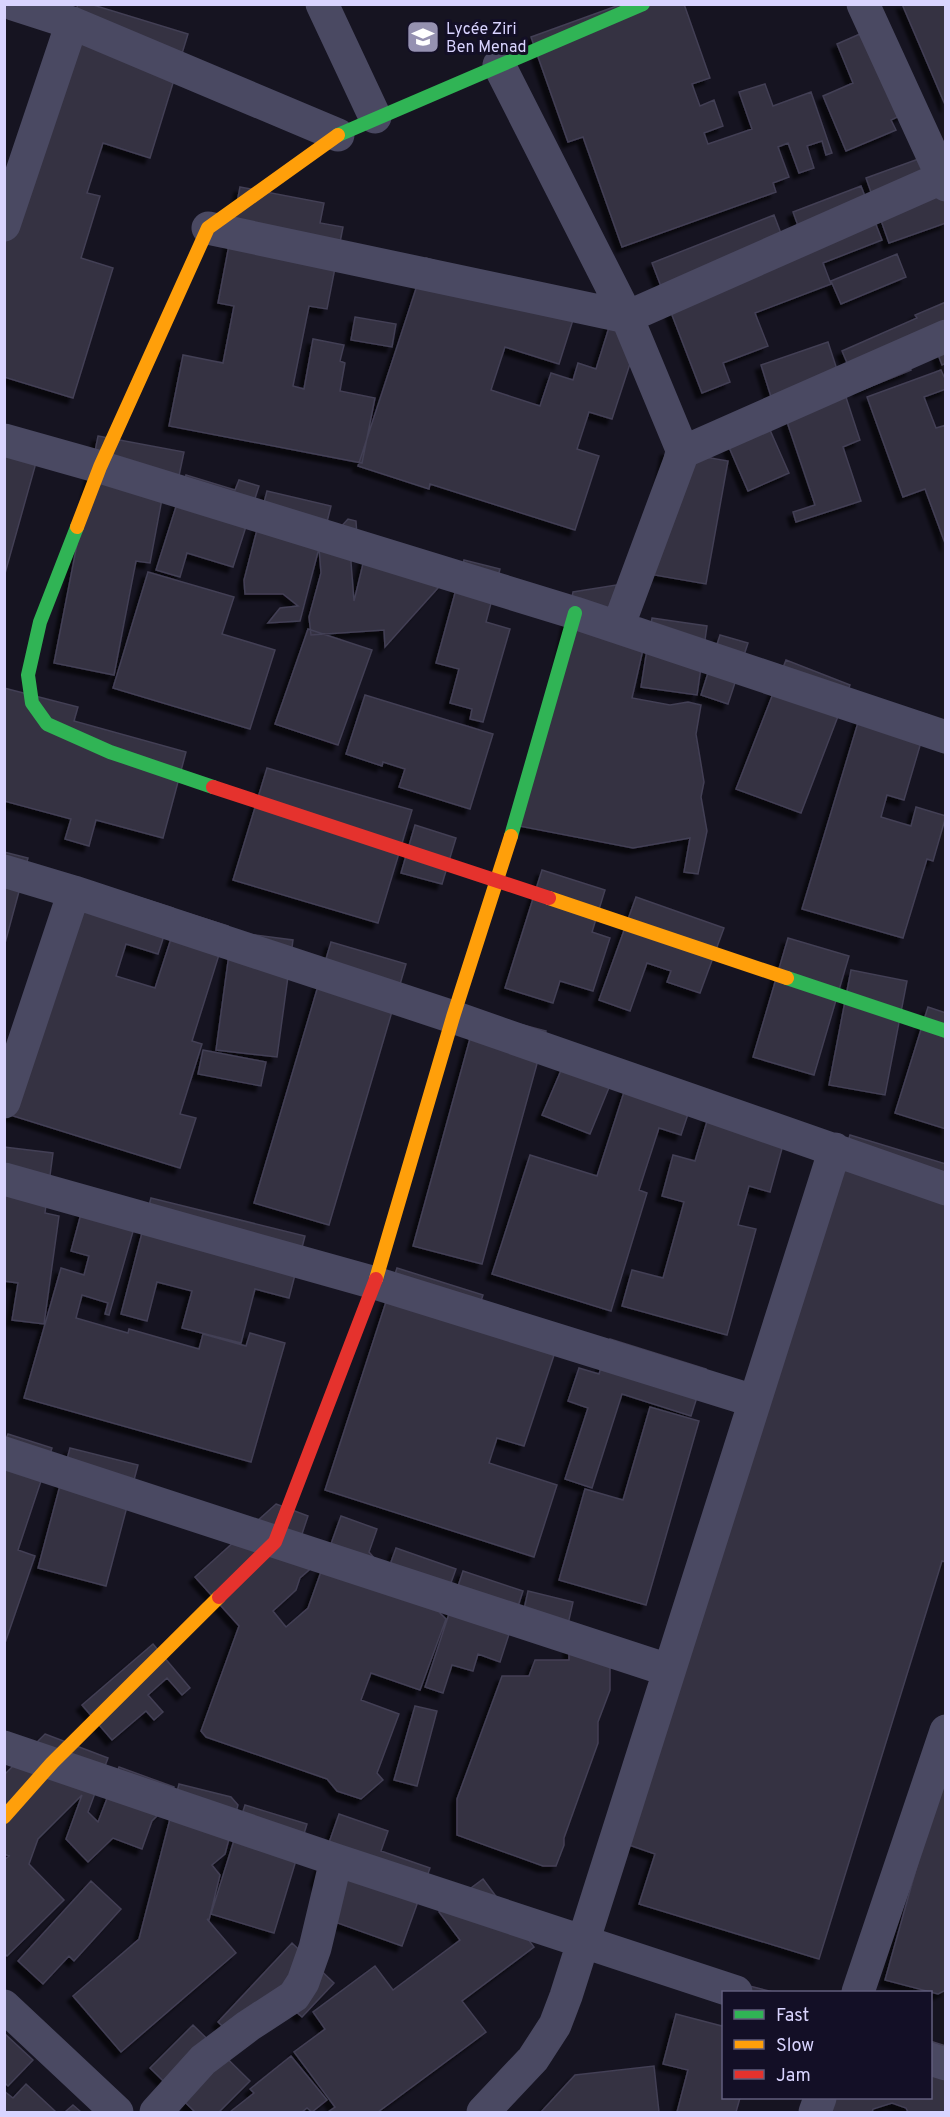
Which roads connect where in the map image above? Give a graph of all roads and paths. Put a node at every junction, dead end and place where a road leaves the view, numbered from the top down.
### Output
1 (13, 4) edge
2 (322, 4) edge
3 (643, 4) edge
4 (863, 4) edge
5 (72, 23) junction
6 (499, 64) junction
7 (375, 117) junction
8 (338, 135) junction
9 (944, 179) edge
10 (4, 225) edge
11 (208, 228) junction
12 (627, 317) junction
13 (945, 336) edge
14 (4, 440) edge
15 (683, 452) junction
16 (100, 467) junction
17 (575, 613) junction
18 (618, 627) junction
19 (945, 737) edge
20 (4, 871) edge
21 (498, 881) junction
22 (74, 891) junction
23 (453, 1017) junction
24 (945, 1031) edge
25 (4, 1102) edge
26 (835, 1149) junction
27 (4, 1179) edge
28 (945, 1189) edge
29 (375, 1283) junction
30 (754, 1401) junction
31 (4, 1453) edge
32 (275, 1542) junction
33 (668, 1670) junction
34 (945, 1731) edge
35 (4, 1746) edge
36 (51, 1763) junction
37 (4, 1817) edge
38 (336, 1860) junction
39 (584, 1941) junction
40 (733, 1991) edge
41 (858, 1991) edge
42 (4, 2006) edge
43 (117, 2112) edge
44 (156, 2112) edge
45 (483, 2112) edge

1 - 5 street
2 - 7 street
3 - 6 street
4 - 9 street
5 - 8 street
5 - 10 street
6 - 7 street
6 - 12 street
7 - 8 street
8 - 11 street
9 - 12 street
11 - 12 street
11 - 16 street
12 - 15 street
13 - 15 street
14 - 16 street
15 - 18 street
16 - 17 street
16 - 21 street
17 - 18 street
17 - 21 street
18 - 19 street
20 - 22 street
21 - 23 street
21 - 24 street
22 - 23 street
22 - 25 street
23 - 26 street
23 - 29 street
26 - 28 street
26 - 30 street
27 - 29 street
29 - 30 street
29 - 32 street
30 - 33 street
31 - 32 street
32 - 33 street
32 - 36 street
33 - 39 street
34 - 41 street
35 - 36 street
36 - 37 street
36 - 38 street
38 - 39 street
38 - 44 street
39 - 40 street
39 - 45 street
42 - 43 street

